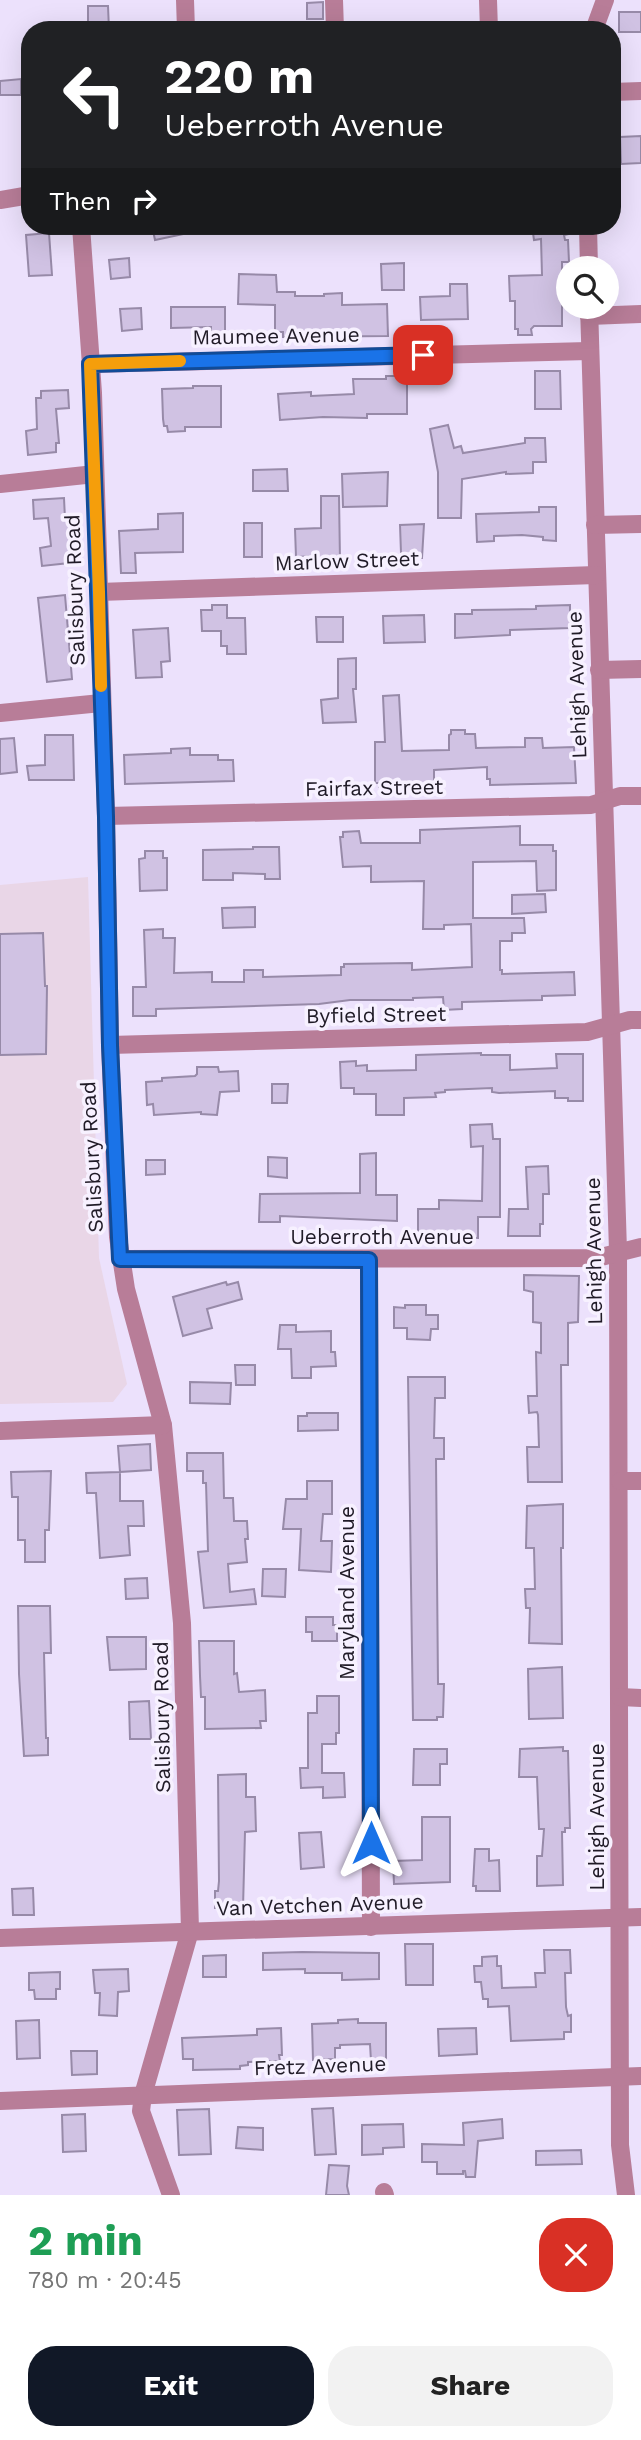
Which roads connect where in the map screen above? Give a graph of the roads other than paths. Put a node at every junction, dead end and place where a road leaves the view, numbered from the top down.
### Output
1 (185, 0) edge
2 (334, 0) edge
3 (488, 0) edge
4 (605, 0) edge
5 (186, 21) edge
6 (335, 21) edge
7 (489, 21) edge
8 (597, 21) edge
9 (641, 91) edge
10 (621, 92) edge
11 (21, 196) edge
12 (0, 200) edge
13 (83, 235) edge
14 (588, 235) edge
15 (589, 256) edge
16 (619, 313) edge
17 (641, 314) edge
18 (589, 319) edge
19 (589, 351) junction
20 (90, 364) junction
21 (95, 474) junction
22 (0, 484) edge
23 (641, 524) edge
24 (595, 525) junction
25 (596, 575) junction
26 (99, 592) junction
27 (641, 669) edge
28 (599, 670) junction
29 (101, 703) junction
30 (0, 713) edge
31 (641, 796) edge
32 (604, 801) junction
33 (106, 817) junction
34 (641, 1020) edge
35 (611, 1026) junction
36 (110, 1045) junction
37 (641, 1247) edge
38 (618, 1251) junction
39 (120, 1259) junction
40 (369, 1260) junction
41 (163, 1425) junction
42 (0, 1431) edge
43 (641, 1481) edge
44 (620, 1482) junction
45 (620, 1697) junction
46 (641, 1698) edge
47 (619, 1917) junction
48 (641, 1917) edge
49 (371, 1927) junction
50 (190, 1931) junction
51 (0, 1938) edge
52 (641, 2076) edge
53 (620, 2077) junction
54 (143, 2095) junction
55 (0, 2101) edge
56 (171, 2195) edge
57 (626, 2195) edge

1 - 5 street
2 - 6 street
3 - 7 street
4 - 8 street
9 - 10 street
11 - 12 street
13 - 20 street, Salisbury Road
14 - 15 street
16 - 17 street
18 - 19 street, Lehigh Avenue
19 - 20 street, Maumee Avenue
19 - 24 street, Lehigh Avenue
20 - 21 street, Salisbury Road
21 - 22 street
21 - 26 street, Salisbury Road
23 - 24 street
24 - 25 street, Lehigh Avenue
25 - 26 street, Marlow Street
25 - 28 street, Lehigh Avenue
26 - 29 street, Salisbury Road
27 - 28 street
28 - 32 street, Lehigh Avenue
29 - 30 street
29 - 33 street, Salisbury Road
31 - 32 street, Fairfax Street
32 - 33 street, Fairfax Street
32 - 35 street, Lehigh Avenue
33 - 36 street, Salisbury Road
34 - 35 street, Byfield Street
35 - 36 street, Byfield Street
35 - 38 street, Lehigh Avenue
36 - 39 street, Salisbury Road
37 - 38 street, Ueberroth Avenue
38 - 40 street, Ueberroth Avenue
38 - 44 street, Lehigh Avenue
39 - 40 street, Ueberroth Avenue
39 - 41 street, Salisbury Road
40 - 49 street, Maryland Avenue
41 - 42 street
41 - 50 street, Salisbury Road
43 - 44 street
44 - 45 street, Lehigh Avenue
45 - 46 street
45 - 47 street, Lehigh Avenue
47 - 48 street, Van Vetchen Avenue
47 - 49 street, Van Vetchen Avenue
47 - 53 street, Lehigh Avenue
49 - 50 street, Van Vetchen Avenue
50 - 51 street, Van Vetchen Avenue
50 - 54 street, Salisbury Road
52 - 53 street, Fretz Avenue
53 - 54 street, Fretz Avenue
53 - 57 street, Lehigh Avenue
54 - 55 street, Fretz Avenue
54 - 56 street, Salisbury Road

